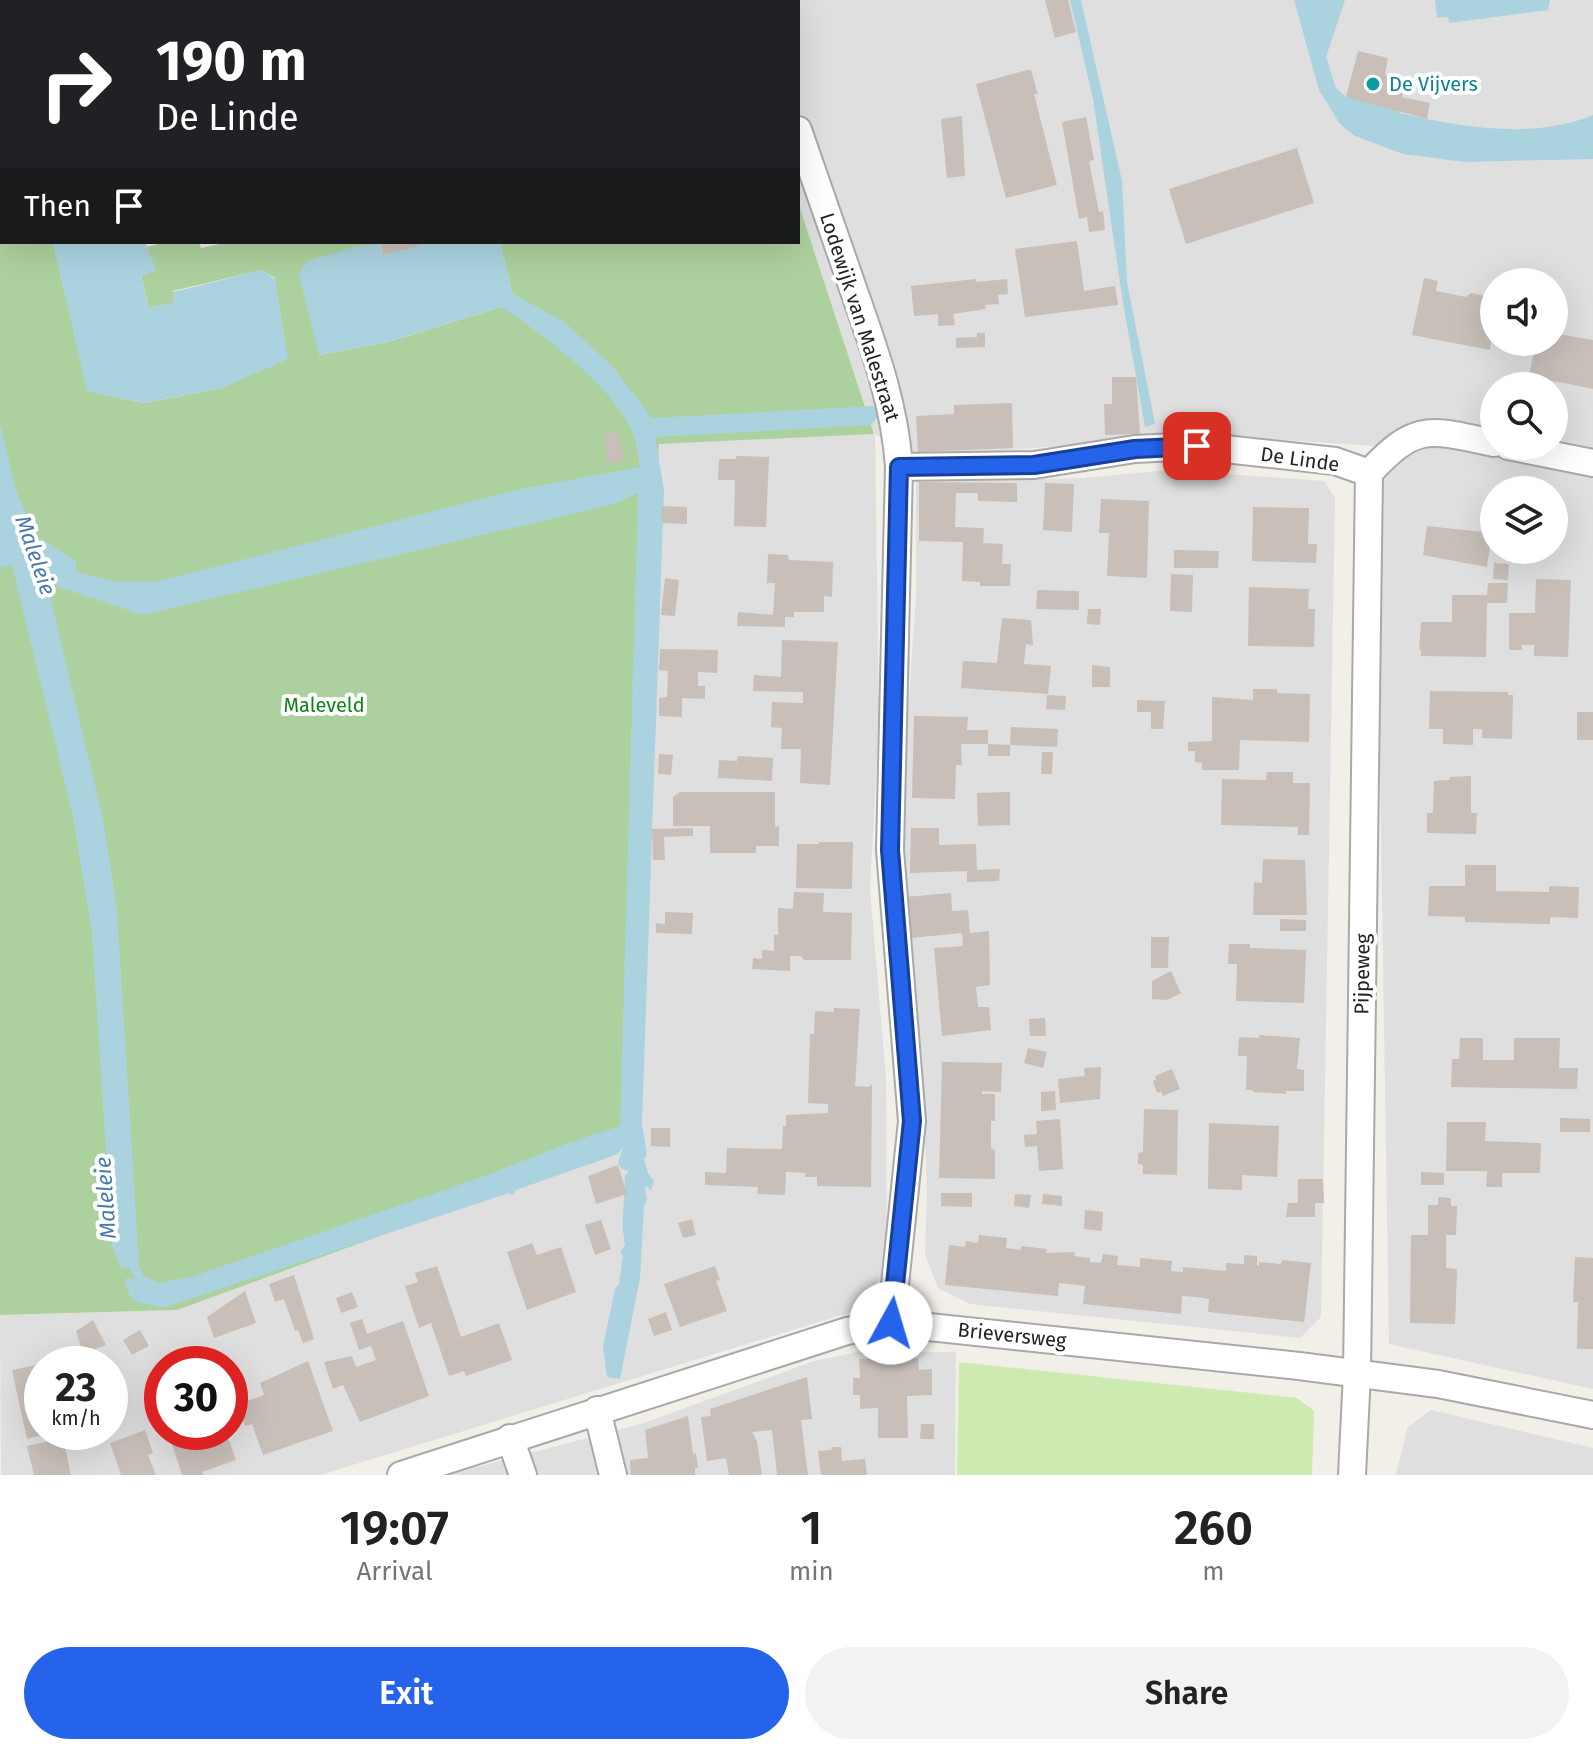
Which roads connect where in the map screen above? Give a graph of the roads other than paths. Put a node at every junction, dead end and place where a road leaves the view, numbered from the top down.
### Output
1 (800, 136) edge
2 (1480, 441) edge
3 (1568, 458) edge
4 (1593, 463) edge
5 (899, 467) junction
6 (1369, 473) junction
7 (891, 1323) junction
8 (1357, 1373) junction
9 (597, 1410) junction
10 (1593, 1415) edge
11 (510, 1438) junction
12 (401, 1475) edge
13 (523, 1475) edge
14 (613, 1475) edge
15 (1352, 1475) edge

1 - 5 street, Lodewijk van Malestraat
2 - 6 street
3 - 4 street
5 - 6 street, De Linde
5 - 7 street, Lodewijk van Malestraat
6 - 8 street, Pijpeweg
7 - 8 street, Brieversweg
7 - 9 street, Brieversweg
8 - 10 street, Brieversweg
8 - 15 street, Pijpeweg
9 - 11 street, Brieversweg
9 - 14 street
11 - 12 street, Brieversweg
11 - 13 street

